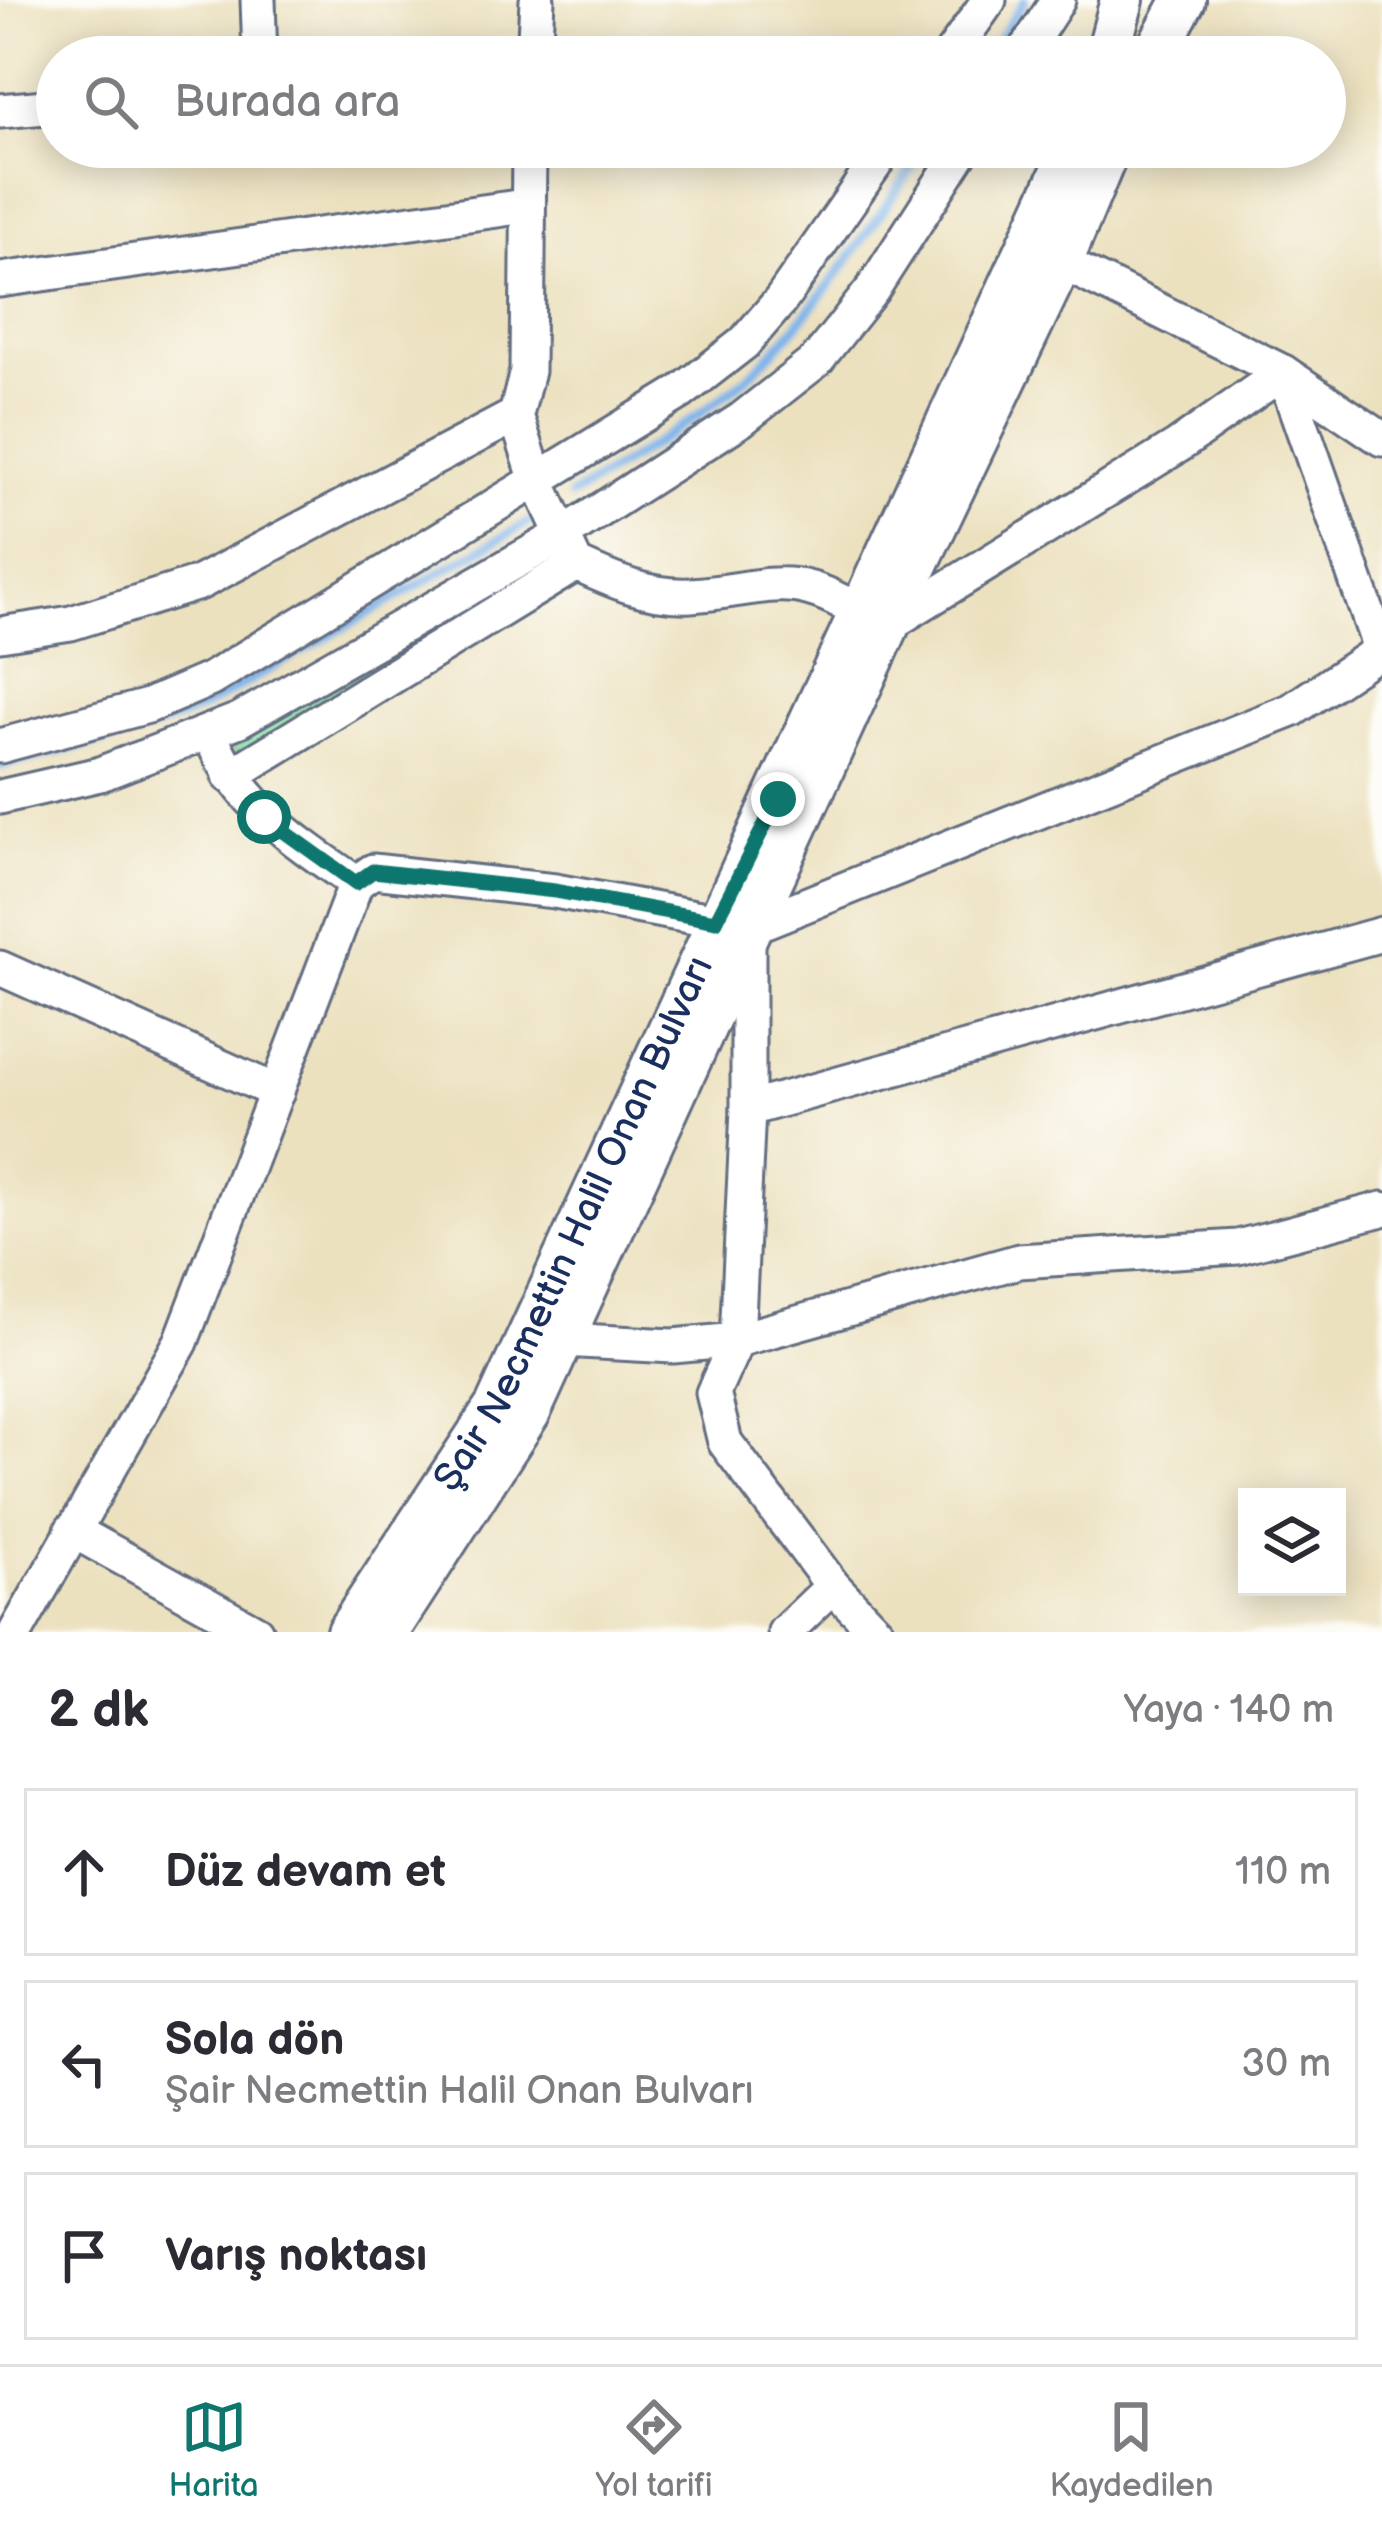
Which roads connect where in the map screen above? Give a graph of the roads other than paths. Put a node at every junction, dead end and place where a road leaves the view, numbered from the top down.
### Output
1 (258, 0) edge
2 (537, 0) edge
3 (989, 0) edge
4 (1058, 0) edge
5 (1122, 0) edge
6 (1157, 0) edge
7 (1184, 0) edge
8 (259, 36) edge
9 (535, 36) edge
10 (964, 36) edge
11 (1035, 36) edge
12 (1113, 36) edge
13 (1148, 36) edge
14 (1164, 36) edge
15 (36, 108) edge
16 (0, 111) edge
17 (528, 168) edge
18 (872, 168) edge
19 (950, 168) edge
20 (1065, 168) edge
21 (1100, 168) edge
22 (525, 206) junction
23 (1061, 262) junction
24 (0, 280) edge
25 (1283, 372) junction
26 (516, 415) junction
27 (1382, 439) edge
28 (538, 481) junction
29 (569, 549) junction
30 (874, 619) junction
31 (0, 634) edge
32 (1381, 652) edge
33 (209, 732) junction
34 (0, 746) edge
35 (230, 776) junction
36 (0, 797) edge
37 (356, 883) junction
38 (732, 925) junction
39 (1382, 934) edge
40 (0, 968) edge
41 (278, 1092) junction
42 (748, 1109) junction
43 (1382, 1209) edge
44 (562, 1340) junction
45 (737, 1340) junction
46 (72, 1530) junction
47 (833, 1586) junction
48 (16, 1632) edge
49 (256, 1632) edge
50 (348, 1632) edge
51 (388, 1632) edge
52 (785, 1632) edge
53 (877, 1632) edge

1 - 8 street
2 - 9 street
3 - 10 street
4 - 11 street
5 - 12 main road
6 - 13 main road
7 - 14 main road
15 - 16 street
17 - 22 street
18 - 28 street
19 - 29 street
20 - 30 main road, Şair Necmettin Halil Onan Bulvarı
21 - 23 main road, Şair Necmettin Halil Onan Bulvarı
22 - 24 street
22 - 26 street
23 - 25 street
23 - 30 main road, Şair Necmettin Halil Onan Bulvarı
25 - 27 street
25 - 30 street
25 - 32 street
26 - 28 street
26 - 31 street
28 - 29 street
28 - 34 street
29 - 30 street
29 - 33 street
29 - 35 street
30 - 38 main road, Şair Necmettin Halil Onan Bulvarı
32 - 38 street
33 - 35 street
33 - 36 street
35 - 37 street
37 - 38 street
37 - 41 street
38 - 42 street
38 - 44 main road, Şair Necmettin Halil Onan Bulvarı
38 - 50 main road, Şair Necmettin Halil Onan Bulvarı
39 - 42 street
40 - 41 street
41 - 46 street
42 - 45 street
43 - 45 street
44 - 45 street
44 - 51 main road, Şair Necmettin Halil Onan Bulvarı
45 - 47 street
46 - 48 street
46 - 49 street
47 - 52 street
47 - 53 street

